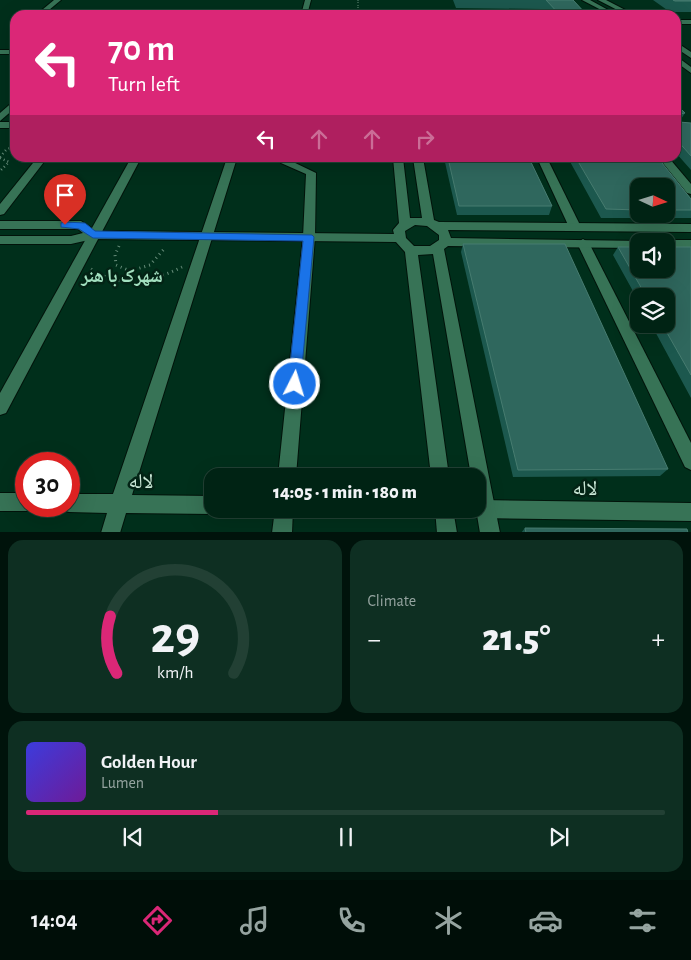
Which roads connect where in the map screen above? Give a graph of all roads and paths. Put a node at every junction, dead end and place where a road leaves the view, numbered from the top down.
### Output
1 (58, 0) edge
2 (585, 0) edge
3 (600, 0) edge
4 (45, 10) edge
5 (605, 10) edge
6 (621, 10) edge
7 (681, 48) edge
8 (691, 56) edge
9 (681, 62) edge
10 (691, 71) edge
11 (10, 108) edge
12 (0, 118) edge
13 (10, 148) edge
14 (0, 157) edge
15 (39, 162) edge
16 (134, 162) edge
17 (231, 162) edge
18 (286, 162) edge
19 (398, 162) edge
20 (419, 162) edge
21 (544, 162) edge
22 (667, 162) edge
23 (0, 171) edge
24 (691, 191) edge
25 (0, 211) edge
26 (405, 224) junction
27 (433, 224) junction
28 (0, 225) edge
29 (575, 227) junction
30 (691, 228) edge
31 (93, 235) junction
32 (124, 235) junction
33 (170, 236) junction
34 (308, 237) junction
35 (399, 238) junction
36 (0, 240) edge
37 (205, 242) junction
38 (584, 243) junction
39 (630, 244) edge
40 (675, 244) edge
41 (691, 244) edge
42 (442, 245) junction
43 (411, 250) junction
44 (83, 252) junction
45 (132, 271) junction
46 (128, 282) junction
47 (0, 408) edge
48 (691, 460) edge
49 (288, 468) edge
50 (439, 468) edge
51 (476, 468) edge
52 (0, 502) edge
53 (15, 502) edge
54 (80, 503) edge
55 (120, 504) junction
56 (204, 505) edge
57 (486, 509) edge
58 (691, 512) edge
59 (283, 518) edge
60 (445, 518) edge
61 (485, 518) edge
62 (110, 532) edge
63 (282, 532) edge
64 (447, 532) edge
65 (490, 532) edge

1 - 4 street
2 - 5 street
3 - 6 street
7 - 8 street
9 - 10 street
11 - 12 street
13 - 14 path
14 - 23 path
15 - 25 street
16 - 31 street
17 - 37 street
18 - 34 street
19 - 26 street
20 - 27 street
21 - 29 street
22 - 24 street
26 - 27 street
26 - 35 street
27 - 29 street
27 - 42 street
28 - 31 street
29 - 30 street
31 - 32 street
31 - 36 street
31 - 44 street
32 - 33 street
32 - 45 path
33 - 37 street
33 - 45 path
34 - 35 street
34 - 37 street
34 - 49 street
35 - 43 street
37 - 46 path
37 - 55 street
38 - 39 street
38 - 42 street
38 - 48 street
40 - 41 street
42 - 43 street
42 - 51 street
43 - 50 street
44 - 46 path
44 - 47 street
45 - 46 path
52 - 53 street
54 - 55 street, لاله
55 - 56 street, لاله
55 - 62 street
57 - 58 street, لاله
59 - 63 street
60 - 64 street
61 - 65 street

